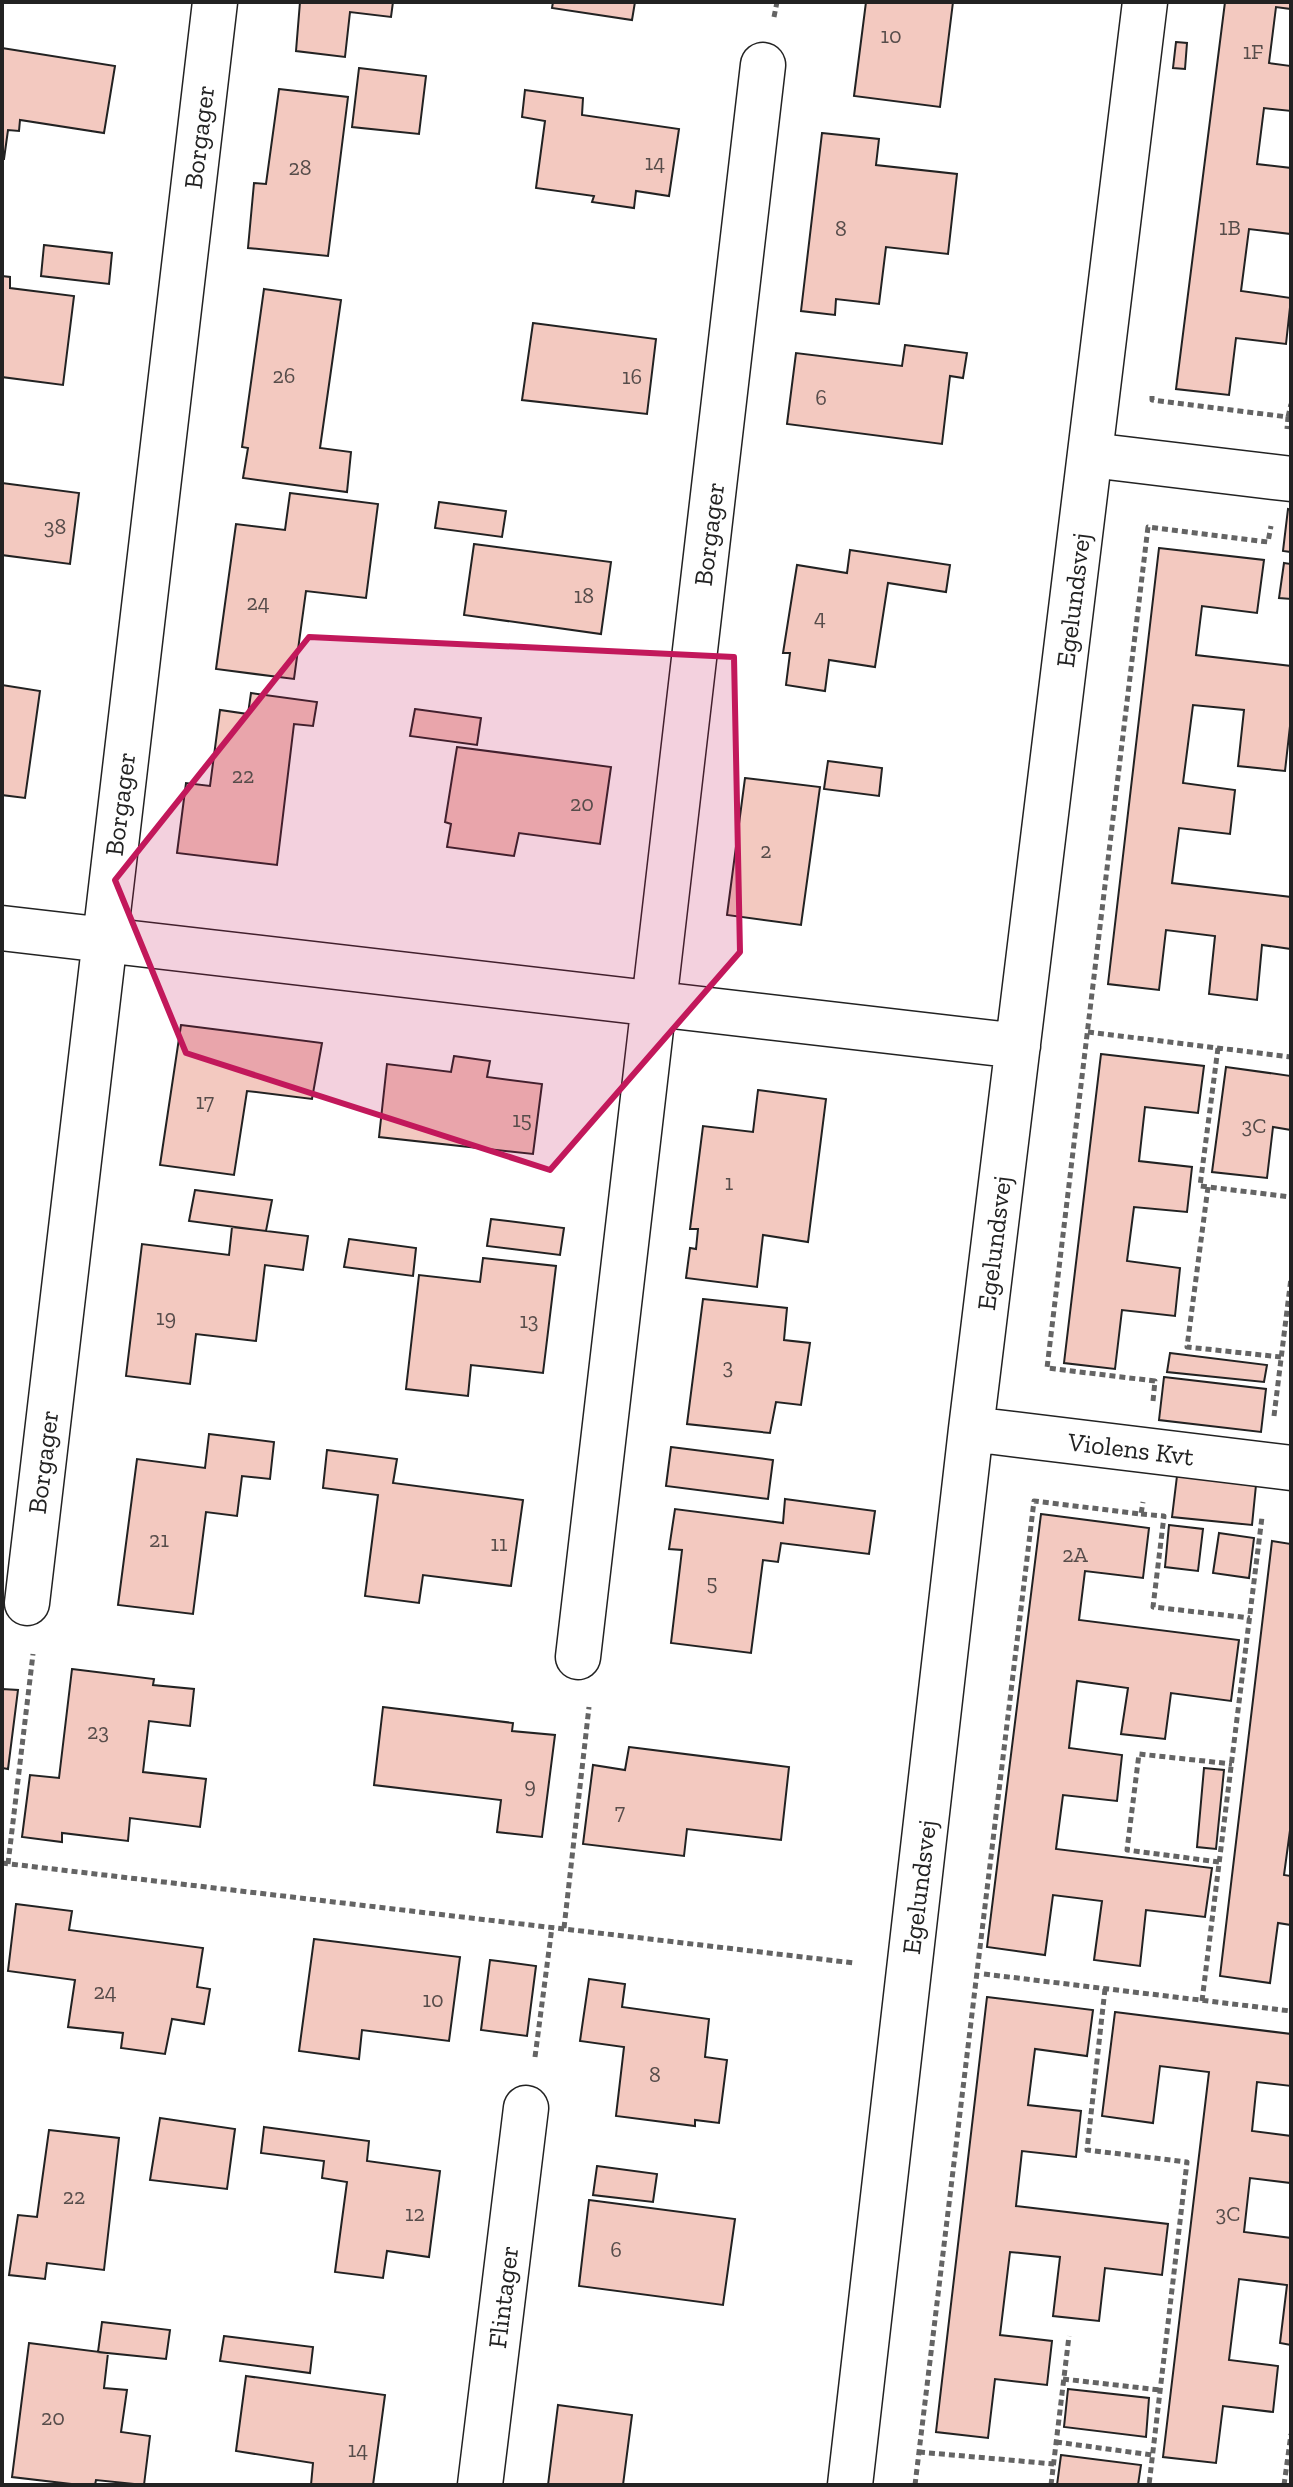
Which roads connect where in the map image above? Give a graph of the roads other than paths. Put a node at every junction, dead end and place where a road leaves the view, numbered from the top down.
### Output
1 (215, 2) edge
2 (1145, 2) edge
3 (763, 65) dead end
4 (1091, 455) junction
5 (1285, 478) edge
6 (2, 928) edge
7 (104, 939) junction
8 (654, 1003) junction
9 (1018, 1046) junction
10 (971, 1429) junction
11 (1280, 1467) edge
12 (27, 1603) road end
13 (578, 1657) road end
14 (526, 2108) road end
15 (480, 2485) edge
16 (850, 2485) edge

1 - 7 street, Borgager
2 - 4 street, Egelundsvej
3 - 8 street, Borgager
4 - 5 street
4 - 9 street, Egelundsvej
6 - 7 street
7 - 8 street
7 - 12 street, Borgager
8 - 9 street
8 - 13 street, Borgager
9 - 10 street, Egelundsvej
10 - 11 street, Violens Kvt
10 - 16 street, Egelundsvej
14 - 15 street, Flintager

